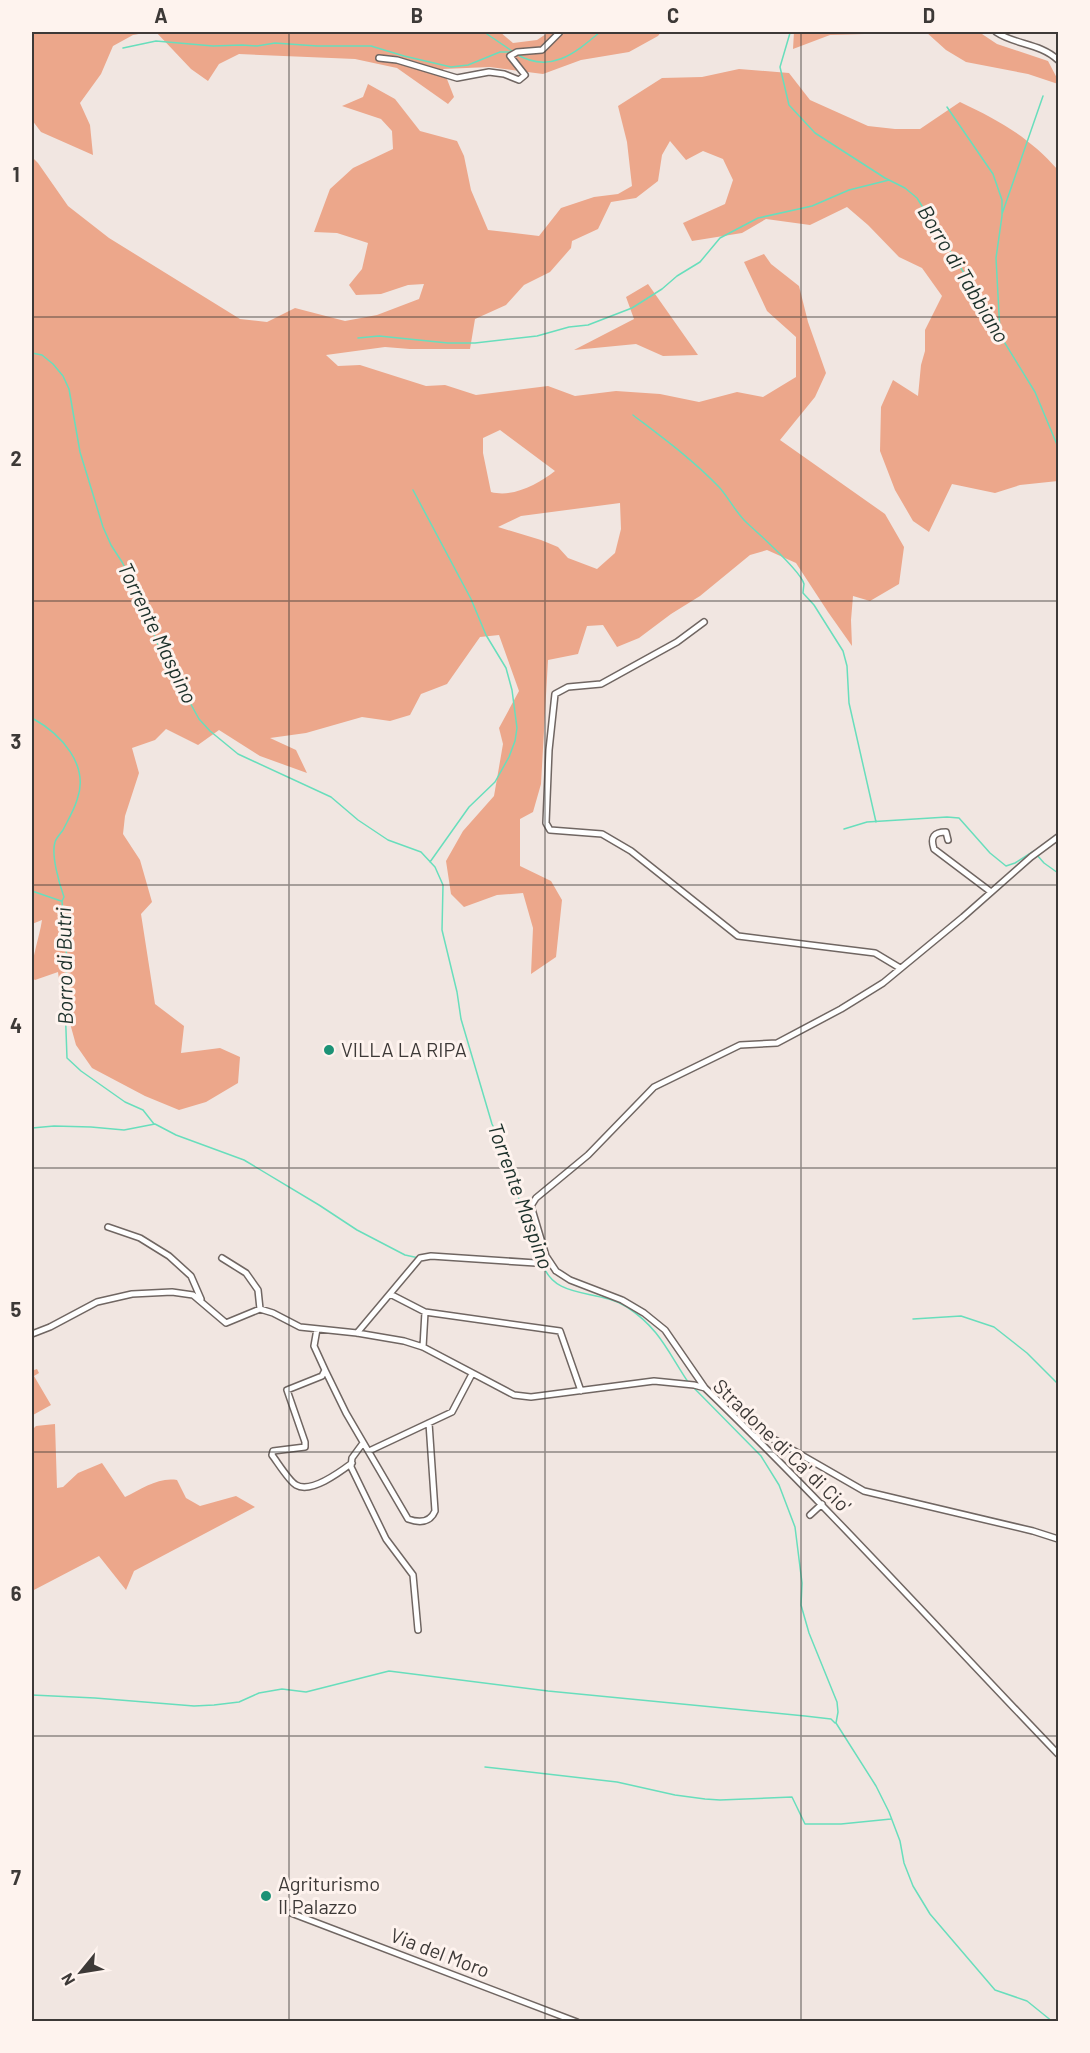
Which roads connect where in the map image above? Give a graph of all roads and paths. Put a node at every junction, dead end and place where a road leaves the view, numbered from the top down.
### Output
1 (558, 32) edge
2 (996, 32) edge
3 (379, 58) dead end
4 (1059, 60) edge
5 (704, 622) dead end
6 (1059, 837) edge
7 (948, 840) dead end
8 (991, 892) junction
9 (900, 968) junction
10 (108, 1227) dead end
11 (546, 1256) junction
12 (222, 1258) dead end
13 (390, 1294) junction
14 (202, 1301) junction
15 (260, 1309) junction
16 (424, 1312) junction
17 (317, 1329) junction
18 (357, 1333) junction
19 (32, 1334) edge
20 (423, 1347) junction
21 (325, 1370) junction
22 (472, 1374) junction
23 (705, 1388) junction
24 (581, 1390) junction
25 (429, 1423) junction
26 (755, 1436) junction
27 (363, 1443) junction
28 (369, 1450) junction
29 (352, 1463) junction
30 (822, 1504) junction
31 (810, 1515) dead end
32 (1059, 1539) edge
33 (418, 1630) dead end
34 (1059, 1754) edge
35 (291, 1913) dead end
36 (577, 2022) edge

1 - 3 street
2 - 4 street
5 - 9 street
6 - 8 street
7 - 8 street
8 - 9 street
9 - 11 street
10 - 14 street
11 - 13 street
11 - 23 street
12 - 15 street
13 - 16 street
13 - 18 street
14 - 15 street
14 - 19 street
15 - 17 street, Stradone di Ca' di Cio'
16 - 20 street
16 - 24 street
17 - 18 street, Stradone di Ca' di Cio'
17 - 21 street
18 - 20 street, Stradone di Ca' di Cio'
20 - 22 street, Stradone di Ca' di Cio'
21 - 27 street
21 - 29 street
22 - 24 street, Stradone di Ca' di Cio'
22 - 25 street
23 - 24 street, Stradone di Ca' di Cio'
23 - 26 street, Stradone di Ca' di Cio'
25 - 28 street
25 - 28 street
26 - 30 street, Stradone di Ca' di Cio'
26 - 32 street
27 - 28 street
27 - 29 street
29 - 33 street
30 - 31 street
30 - 34 street, Stradone di Ca' di Cio'
35 - 36 street, Via del Moro

